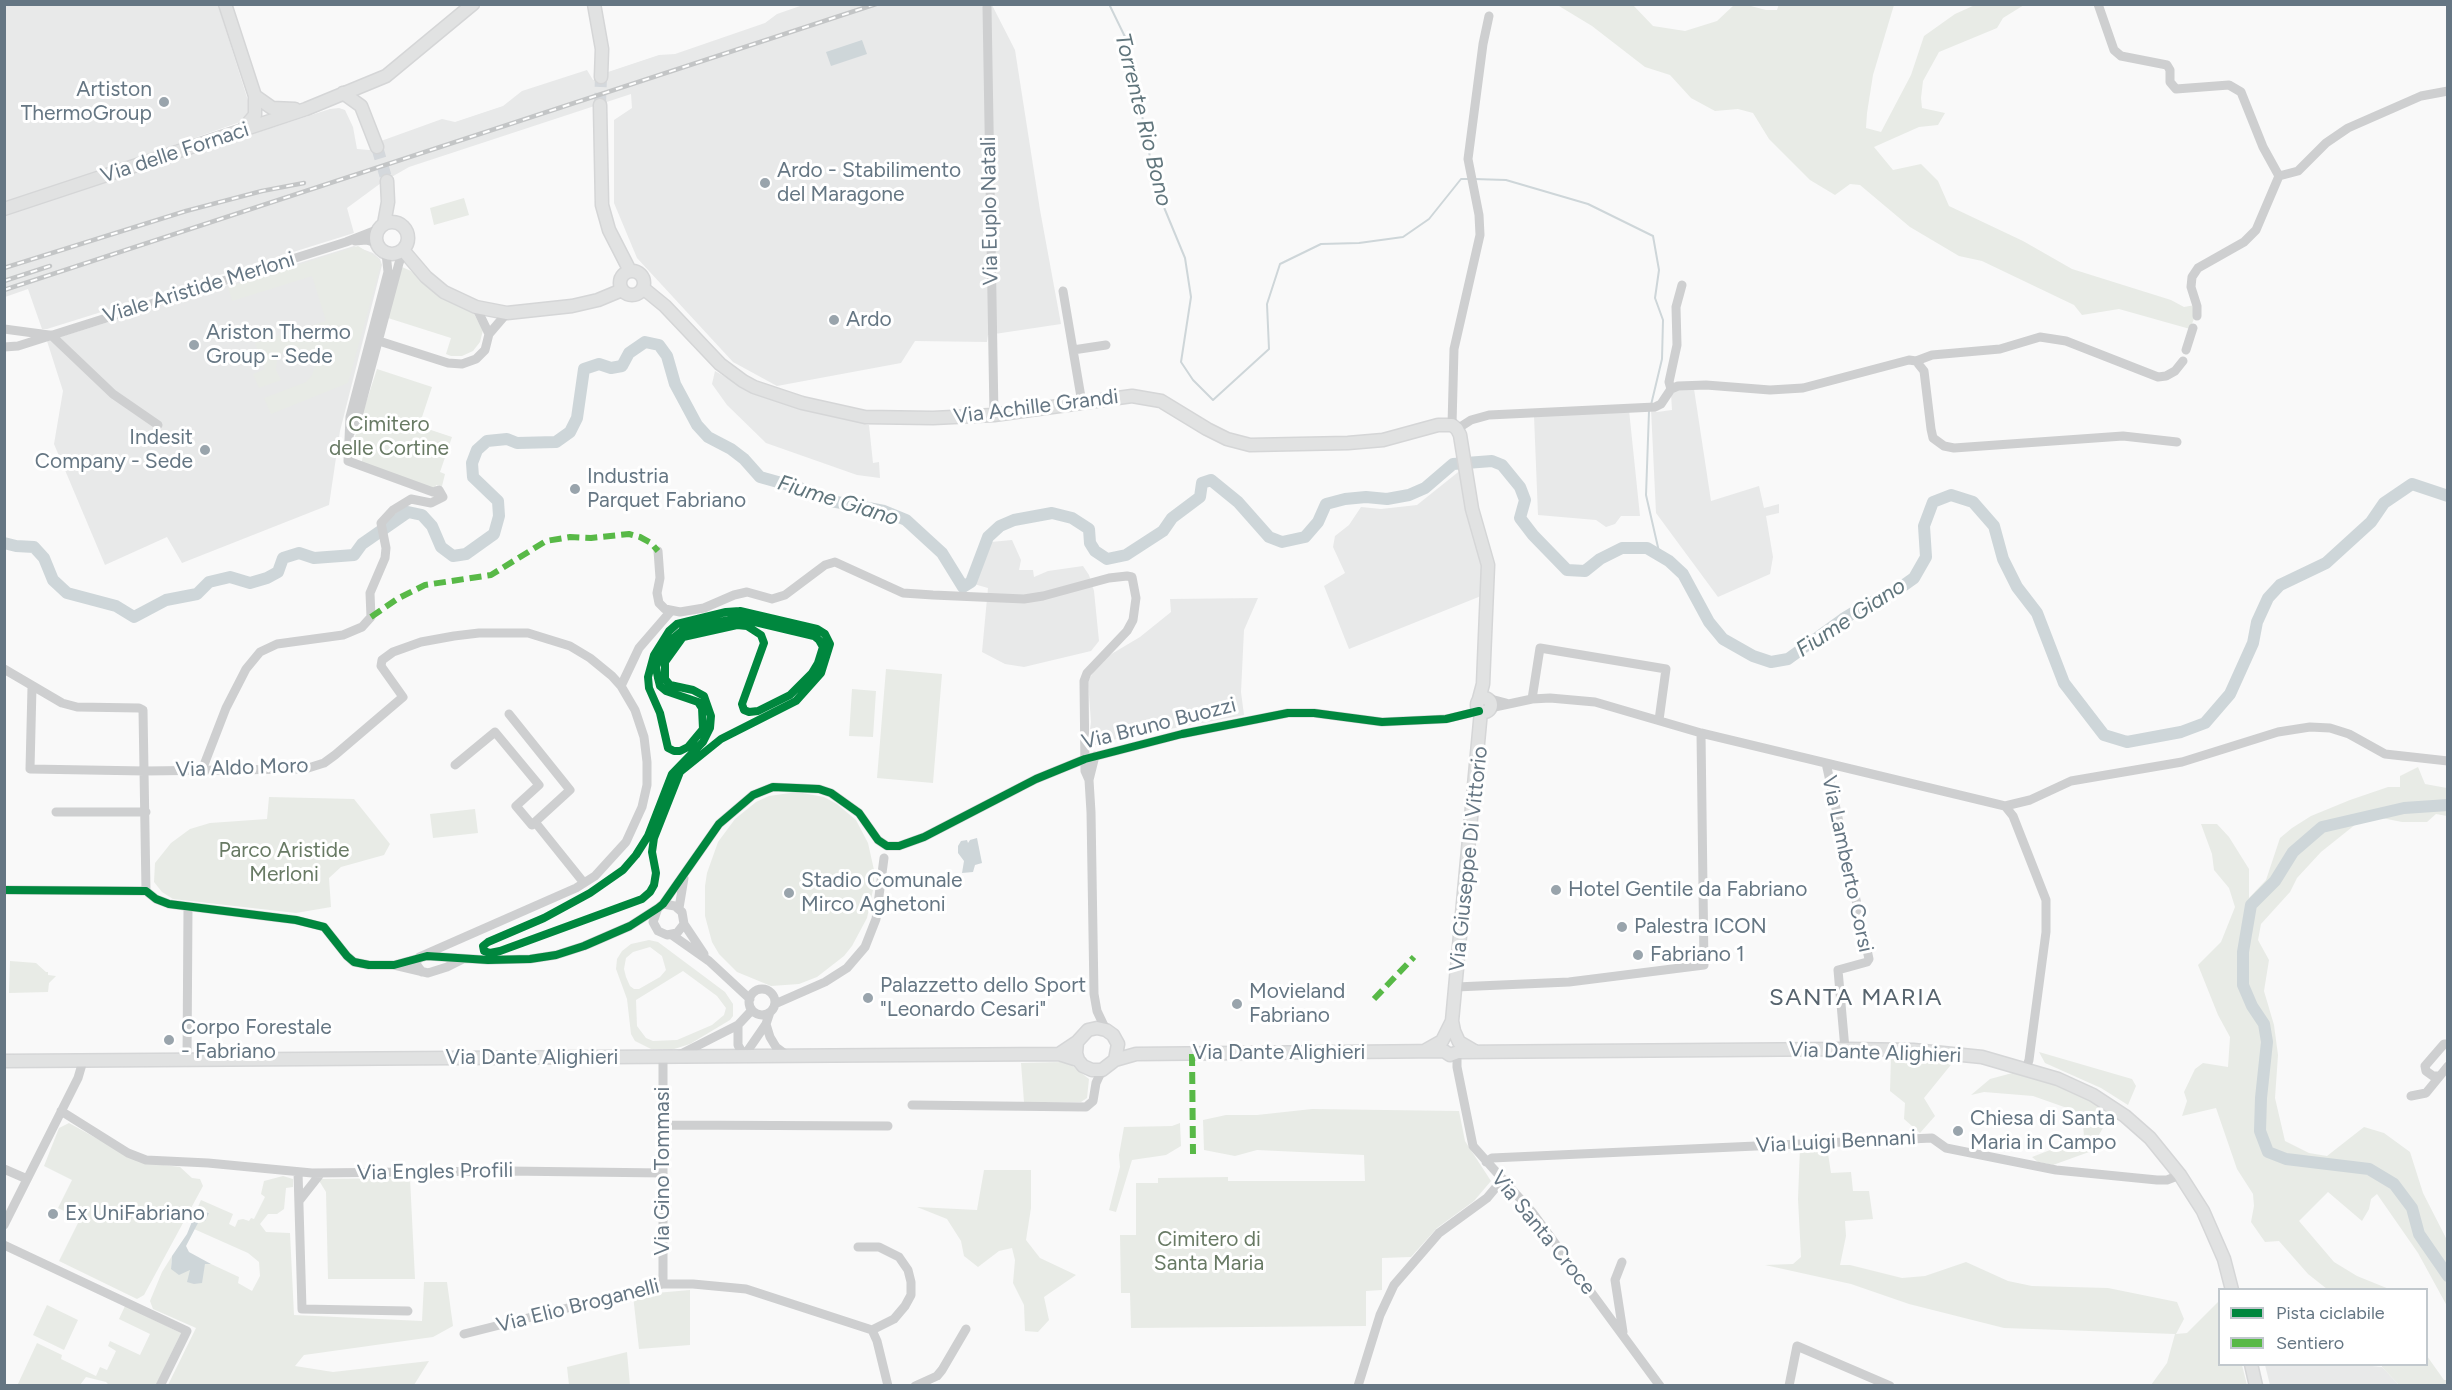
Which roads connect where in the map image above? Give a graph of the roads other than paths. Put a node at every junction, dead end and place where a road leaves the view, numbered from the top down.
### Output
1 (225, 4) edge
2 (473, 4) edge
3 (594, 4) edge
4 (2098, 4) edge
5 (987, 7) dead end
6 (1489, 16) dead end
7 (601, 77) tunnel mouth
8 (2448, 92) edge
9 (344, 93) junction
10 (255, 96) junction
11 (600, 105) tunnel mouth
12 (306, 109) junction
13 (240, 131) junction
14 (377, 147) tunnel mouth
15 (2279, 176) junction
16 (387, 181) tunnel mouth
17 (4, 209) edge
18 (382, 226) junction
19 (346, 242) junction
20 (377, 243) junction
21 (404, 251) junction
22 (386, 253) junction
23 (630, 271) junction
24 (1682, 285) dead end
25 (643, 288) junction
26 (622, 290) junction
27 (1063, 291) dead end
28 (476, 307) junction
29 (507, 313) junction
30 (2197, 316) dead end
31 (2193, 328) dead end
32 (4, 329) edge
33 (17, 331) junction
34 (489, 334) junction
35 (51, 335) junction
36 (379, 341) junction
37 (1106, 345) dead end
38 (8, 347) edge
39 (1073, 350) junction
40 (2186, 350) dead end
41 (1917, 361) junction
42 (2183, 361) dead end
43 (1671, 389) junction
44 (1082, 403) junction
45 (994, 415) junction
46 (158, 425) dead end
47 (1454, 427) junction
48 (348, 435) junction
49 (2177, 442) dead end
50 (658, 551) dead end
51 (671, 611) junction
52 (4, 669) edge
53 (621, 686) junction
54 (32, 687) junction
55 (1532, 699) junction
56 (1484, 705) junction
57 (509, 714) dead end
58 (1457, 717) junction
59 (1659, 720) junction
60 (1481, 732) junction
61 (1701, 733) junction
62 (1095, 756) junction
63 (1085, 759) junction
64 (2448, 761) edge
65 (1826, 763) junction
66 (455, 765) dead end
67 (202, 770) junction
68 (145, 771) junction
69 (1089, 780) junction
70 (2030, 800) junction
71 (2004, 806) junction
72 (56, 812) dead end
73 (146, 812) junction
74 (2013, 816) junction
75 (535, 822) junction
76 (884, 858) dead end
77 (685, 873) junction
78 (584, 883) junction
79 (4, 890) edge
80 (146, 891) junction
81 (661, 906) junction
82 (188, 907) junction
83 (679, 908) junction
84 (654, 924) junction
85 (684, 924) junction
86 (630, 926) junction
87 (672, 935) junction
88 (458, 940) junction
89 (419, 957) junction
90 (444, 957) junction
91 (464, 959) junction
92 (709, 961) junction
93 (394, 965) junction
94 (432, 971) junction
95 (422, 972) junction
96 (1456, 987) junction
97 (770, 992) junction
98 (797, 993) junction
99 (754, 995) junction
100 (773, 1008) junction
101 (752, 1010) junction
102 (1096, 1011) junction
103 (766, 1024) junction
104 (738, 1025) junction
105 (1088, 1030) junction
106 (1106, 1030) junction
107 (1077, 1042) junction
108 (1118, 1044) junction
109 (2448, 1044) edge
110 (1452, 1046) junction
111 (1845, 1049) junction
112 (1059, 1054) junction
113 (1136, 1054) junction
114 (744, 1056) junction
115 (788, 1056) junction
116 (669, 1057) junction
117 (187, 1060) junction
118 (1078, 1060) junction
119 (1115, 1060) junction
120 (4, 1061) edge
121 (83, 1061) junction
122 (2448, 1066) edge
123 (2026, 1069) junction
124 (1097, 1070) junction
125 (2438, 1076) junction
126 (2411, 1096) dead end
127 (912, 1105) dead end
128 (61, 1111) junction
129 (663, 1125) junction
130 (888, 1126) dead end
131 (1486, 1162) junction
132 (4, 1169) edge
133 (298, 1172) junction
134 (321, 1173) junction
135 (663, 1173) junction
136 (2180, 1175) junction
137 (27, 1179) junction
138 (1503, 1179) junction
139 (299, 1201) junction
140 (4, 1225) edge
141 (4, 1245) edge
142 (858, 1247) dead end
143 (1622, 1262) dead end
144 (663, 1284) junction
145 (2231, 1288) edge
146 (408, 1311) dead end
147 (966, 1329) dead end
148 (872, 1330) junction
149 (464, 1334) dead end
150 (1623, 1335) junction
151 (2251, 1366) edge
152 (160, 1386) edge
153 (888, 1386) edge
154 (915, 1386) edge
155 (1358, 1386) edge
156 (1660, 1386) edge
157 (1789, 1386) edge
158 (1890, 1386) edge
159 (2256, 1386) edge

1 - 10 main road
2 - 9 main road
3 - 7 main road
4 - 15 street
5 - 45 street, Via Euplo Natali
6 - 47 street
8 - 15 street
9 - 12 main road, Via delle Fornaci
9 - 14 main road
10 - 12 main road
10 - 13 main road
11 - 23 main road
12 - 13 main road, Via delle Fornaci
13 - 17 main road, Via delle Fornaci
15 - 30 street
16 - 18 main road
18 - 19 street, Viale Aristide Merloni
18 - 20 main road
18 - 21 main road
19 - 20 street, Viale Aristide Merloni
19 - 35 street, Viale Aristide Merloni
20 - 22 main road
21 - 22 main road
21 - 28 main road
21 - 36 street
22 - 48 street
23 - 25 main road, Via Achille Grandi
23 - 26 main road
24 - 43 street
25 - 26 main road
25 - 45 main road, Via Achille Grandi
26 - 29 main road
27 - 39 street
28 - 29 main road
28 - 34 street
29 - 34 street
31 - 40 street
32 - 33 street
33 - 35 street
33 - 38 street
34 - 36 street
35 - 38 street, Viale Aristide Merloni
35 - 46 street
36 - 48 street
37 - 39 street
39 - 44 street
41 - 42 street
41 - 43 street
41 - 49 street
43 - 47 street
44 - 45 main road, Via Achille Grandi
44 - 47 main road, Via Achille Grandi
47 - 56 main road
48 - 67 street
50 - 51 street
51 - 53 street
51 - 63 street
52 - 54 street
53 - 67 street, Via Aldo Moro
53 - 78 street, Via Aldo Moro
54 - 68 street
54 - 68 street, Via Aldo Moro
55 - 56 street, Via Lamberto Corsi
55 - 59 street, Via Lamberto Corsi
55 - 59 street
56 - 58 street
56 - 60 main road, Via Giuseppe Di Vittorio
57 - 75 street
58 - 60 street
58 - 62 street, Via Bruno Buozzi
59 - 61 street, Via Lamberto Corsi
60 - 96 main road, Via Giuseppe Di Vittorio
61 - 65 street, Via Lamberto Corsi
61 - 96 street, Via Giuseppe Di Vittorio
62 - 63 street, Via Bruno Buozzi
62 - 69 street
63 - 69 street
63 - 77 street, Via Bruno Buozzi
64 - 70 street, Via Lamberto Corsi
65 - 71 street, Via Lamberto Corsi
65 - 111 street, Via Lamberto Corsi
66 - 75 street
67 - 68 street, Via Aldo Moro
68 - 73 street
69 - 102 street
70 - 71 street, Via Lamberto Corsi
70 - 74 street, Via Lamberto Corsi
71 - 74 street
72 - 73 street
73 - 80 street
74 - 123 street
75 - 78 street
76 - 98 street
77 - 81 street
77 - 83 street
78 - 88 street, Via Aldo Moro
79 - 80 street
80 - 82 street
81 - 83 street
81 - 84 street
81 - 86 street
82 - 93 street
82 - 117 street
83 - 85 street
84 - 86 street
84 - 87 street
85 - 87 street
85 - 92 street
86 - 91 street
87 - 92 street
88 - 89 street, Via Aldo Moro
88 - 90 street, Via Aldo Moro
89 - 90 street
89 - 93 street
89 - 95 street
90 - 91 street
90 - 94 street, Via Aldo Moro
91 - 94 street
92 - 99 street
93 - 95 street
94 - 95 street
96 - 110 main road, Via Giuseppe Di Vittorio
97 - 98 street
97 - 99 street
97 - 100 street
98 - 100 street
99 - 101 street
100 - 101 street
100 - 103 street
101 - 104 street
102 - 105 street
102 - 106 street
103 - 114 street
103 - 115 street
104 - 114 street
104 - 116 street
105 - 106 main road
105 - 107 main road
106 - 108 main road, Via Dante Alighieri
107 - 112 main road
107 - 118 main road
108 - 113 main road, Via Dante Alighieri
108 - 119 main road
109 - 125 street
110 - 111 main road, Via Dante Alighieri
110 - 113 main road, Via Dante Alighieri
110 - 131 street, Via Santa Croce
111 - 123 main road, Via Dante Alighieri
112 - 115 main road, Via Dante Alighieri
112 - 118 main road, Via Dante Alighieri
113 - 119 main road, Via Dante Alighieri
114 - 115 main road, Via Dante Alighieri
114 - 116 main road, Via Dante Alighieri
116 - 117 main road, Via Dante Alighieri
116 - 129 street, Via Gino Tommasi
117 - 121 main road, Via Dante Alighieri
118 - 124 main road, Via Dante Alighieri
119 - 124 main road, Via Dante Alighieri
120 - 121 main road, Via Dante Alighieri
121 - 128 street
122 - 125 street
123 - 136 main road, Via Dante Alighieri
124 - 127 street
125 - 126 street
128 - 133 street, Via Engles Profili
128 - 137 street
129 - 130 street
129 - 135 street, Via Gino Tommasi
131 - 136 street, Via Luigi Bennani
131 - 138 street, Via Santa Croce
132 - 137 street
133 - 134 street, Via Engles Profili
133 - 139 street
134 - 135 street, Via Engles Profili
134 - 139 street
135 - 144 street, Via Gino Tommasi
136 - 145 main road, Via Dante Alighieri
137 - 140 street
138 - 150 street, Via Santa Croce
138 - 155 street
139 - 146 street
141 - 152 street
142 - 148 street
143 - 150 street
144 - 148 street, Via Elio Broganelli
144 - 149 street, Via Elio Broganelli
147 - 154 street
148 - 153 street
150 - 156 street, Via Santa Croce
151 - 159 main road
157 - 158 street

